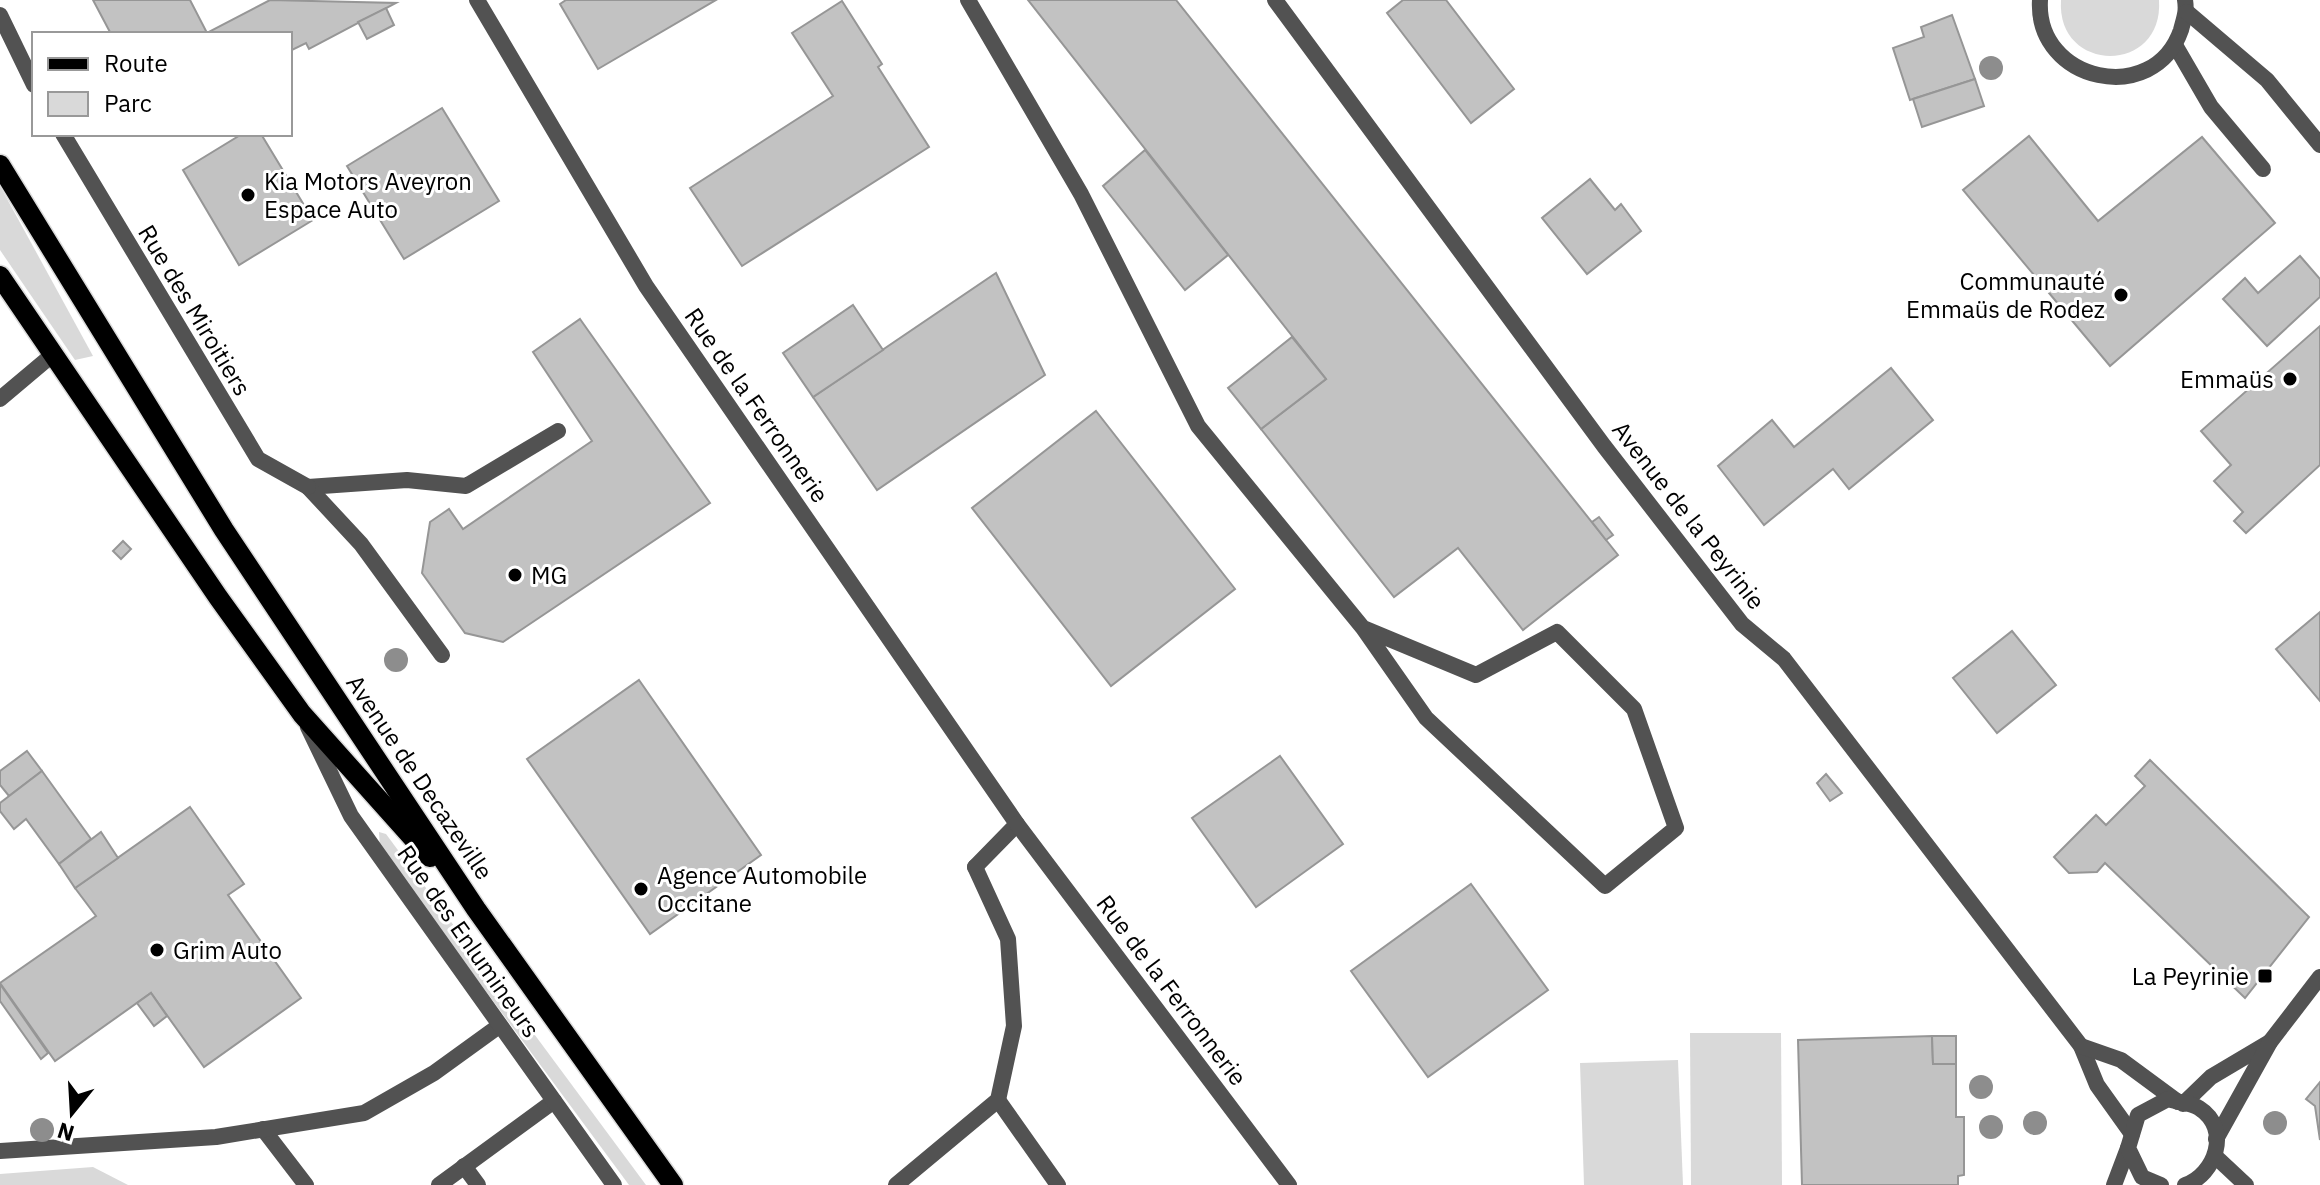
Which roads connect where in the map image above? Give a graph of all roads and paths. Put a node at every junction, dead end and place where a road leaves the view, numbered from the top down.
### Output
1 (477, 0) edge
2 (968, 0) edge
3 (1275, 0) edge
4 (2040, 0) edge
5 (2186, 6) edge
6 (0, 15) edge
7 (2175, 45) junction
8 (32, 81) edge
9 (64, 136) edge
10 (2320, 145) edge
11 (0, 165) edge
12 (2263, 169) dead end
13 (0, 276) edge
14 (51, 356) junction
15 (0, 399) edge
16 (558, 431) dead end
17 (308, 487) junction
18 (1363, 628) junction
19 (442, 655) dead end
20 (302, 714) junction
21 (1017, 824) junction
22 (476, 909) junction
23 (2320, 977) edge
24 (499, 1026) junction
25 (2270, 1042) junction
26 (2081, 1046) junction
27 (998, 1100) junction
28 (554, 1101) junction
29 (2181, 1103) junction
30 (263, 1129) junction
31 (2216, 1139) junction
32 (2130, 1141) junction
33 (0, 1151) edge
34 (2216, 1157) junction
35 (464, 1166) junction
36 (306, 1185) edge
37 (439, 1185) edge
38 (478, 1185) edge
39 (614, 1185) edge
40 (673, 1185) edge
41 (896, 1185) edge
42 (1058, 1185) edge
43 (1289, 1185) edge
44 (2114, 1185) edge
45 (2161, 1185) edge
46 (2185, 1185) edge
47 (2246, 1185) edge

1 - 21 street, Rue de la Ferronnerie
2 - 18 street
3 - 26 street, Avenue de la Peyrinie
4 - 7 street
5 - 7 street
5 - 10 street
6 - 8 street
7 - 12 street
9 - 17 street, Rue des Miroitiers
11 - 22 main road, Avenue de Decazeville
13 - 14 main road, Avenue de Decazeville
14 - 15 street
14 - 20 main road, Avenue de Decazeville
16 - 17 street
17 - 19 street, Rue des Miroitiers
18 - 18 street
20 - 22 main road, Avenue de Decazeville
20 - 24 street, Rue des Enlumineurs
21 - 27 street
21 - 43 street, Rue de la Ferronnerie
22 - 40 main road
23 - 25 street
24 - 28 street, Rue des Enlumineurs
24 - 30 street
25 - 29 street
25 - 31 street
26 - 29 street
26 - 32 street, Avenue de la Peyrinie
27 - 41 street
27 - 42 street
28 - 35 street
28 - 39 street, Rue des Enlumineurs
29 - 31 street
29 - 32 street
30 - 33 street
30 - 36 street
31 - 34 street
32 - 44 street
32 - 45 street, Avenue de la Peyrinie
34 - 46 street
34 - 47 street
35 - 37 street
35 - 38 street

